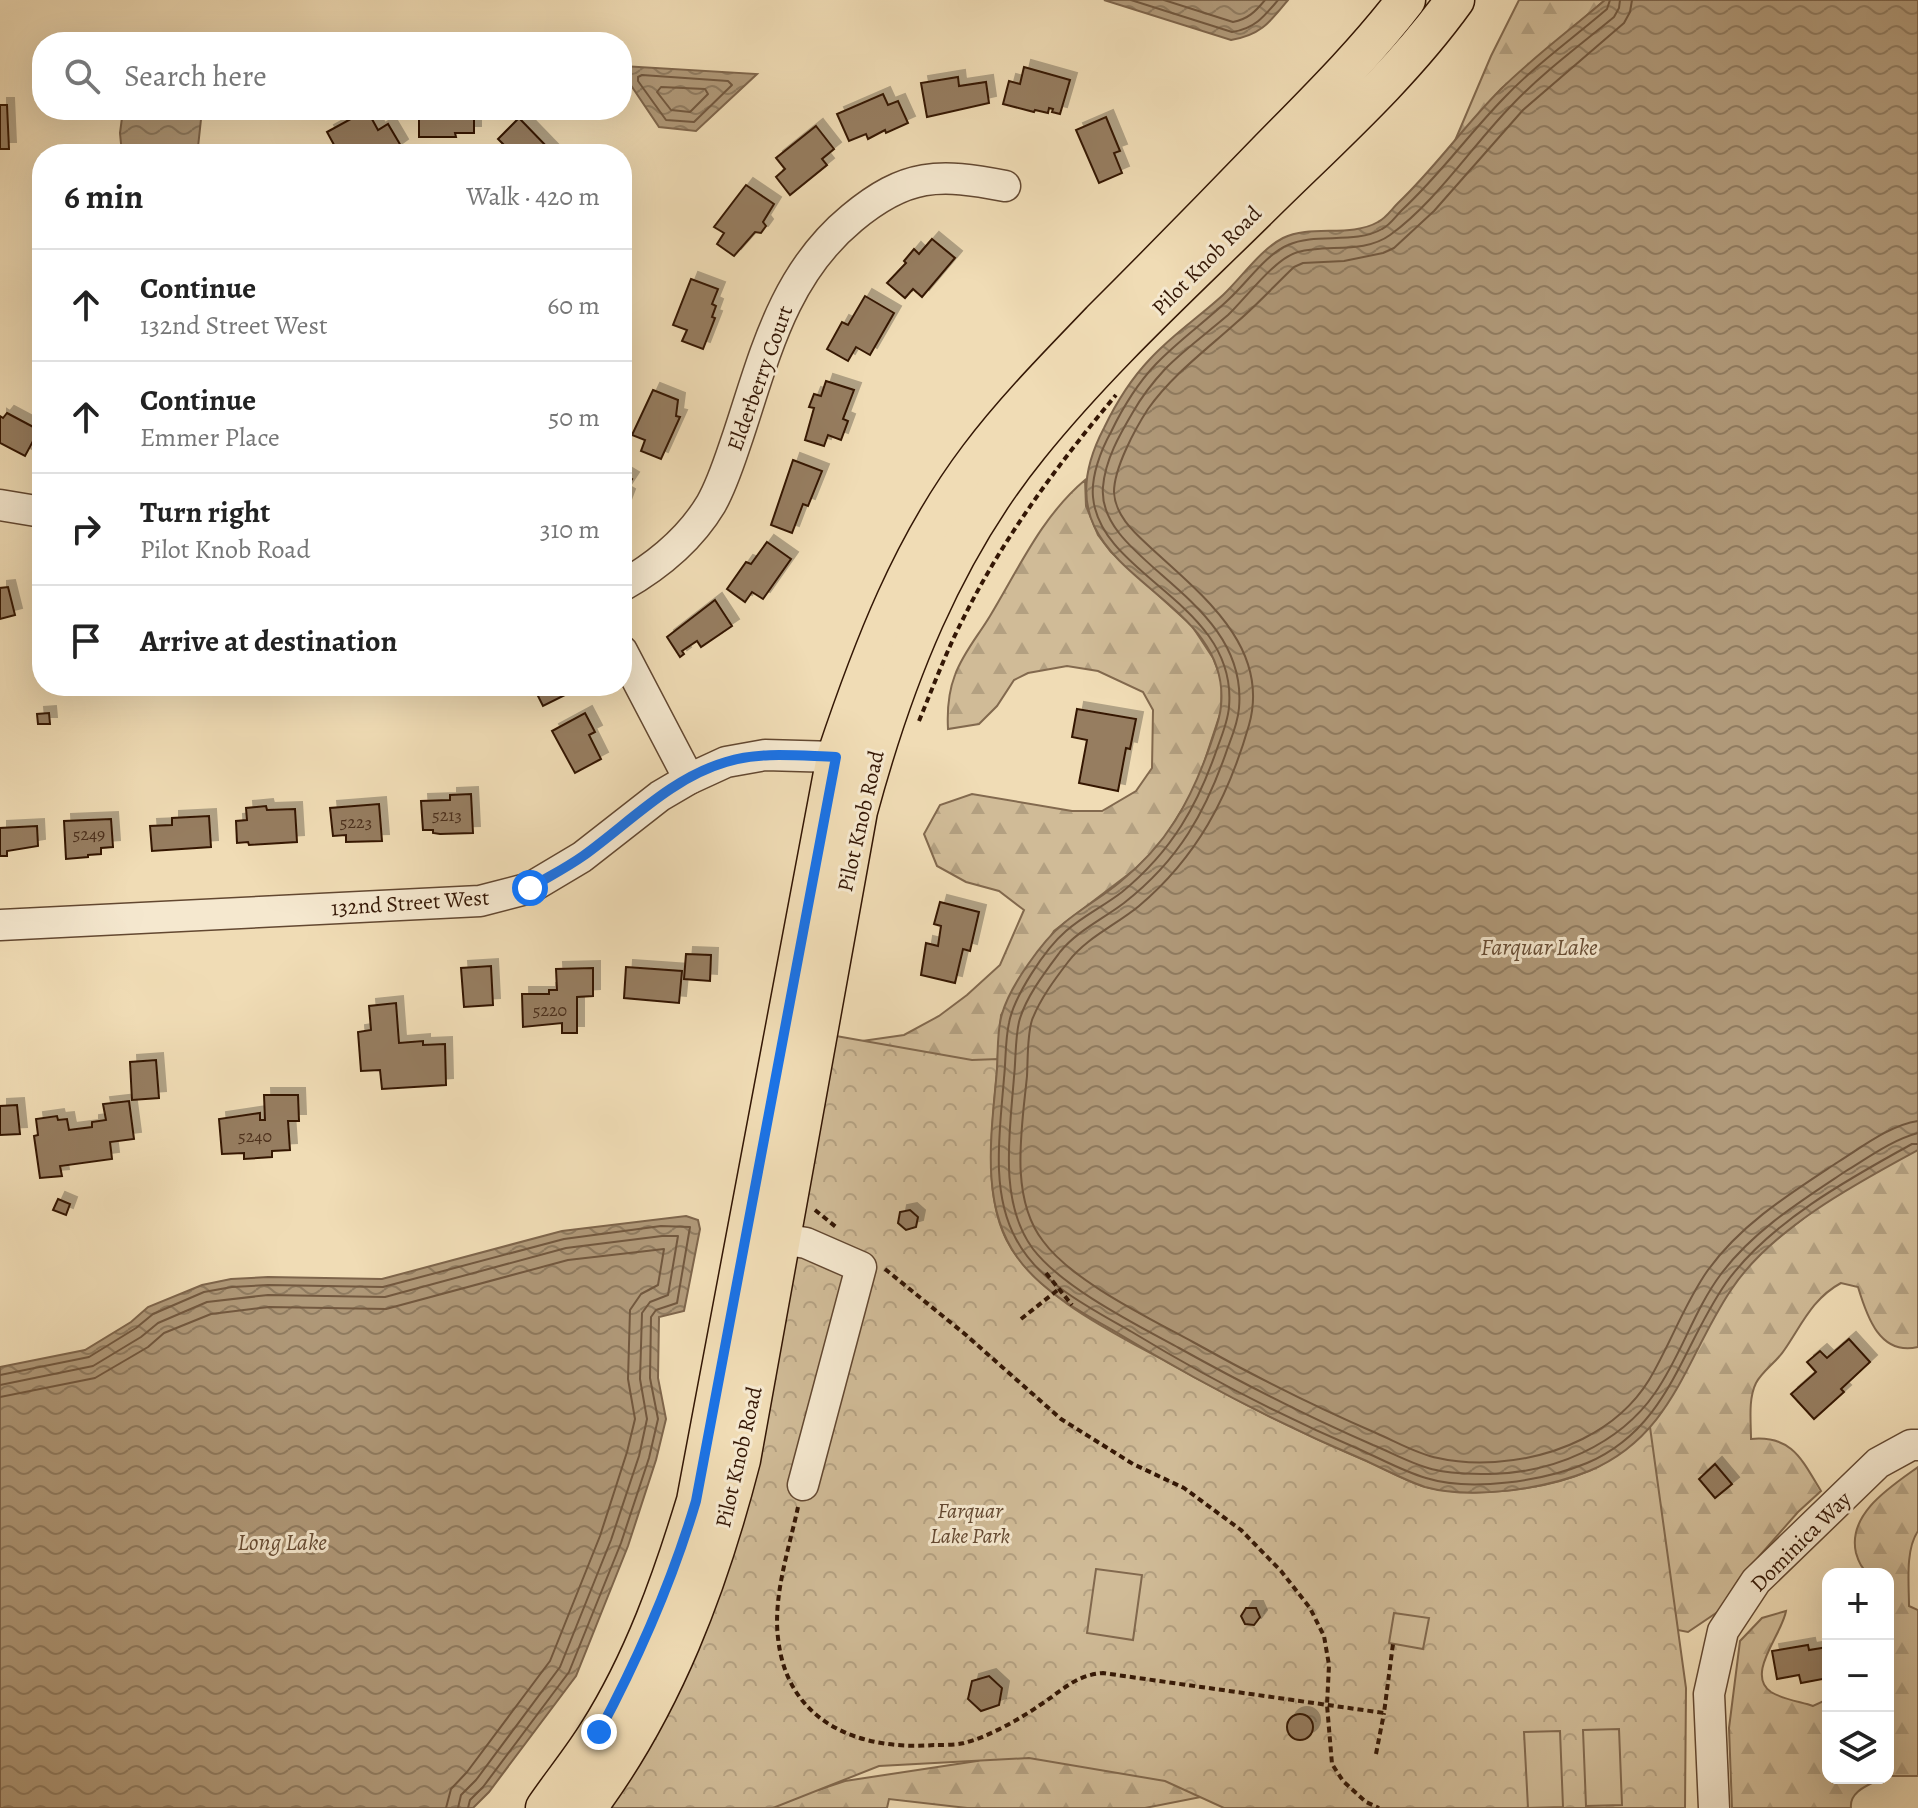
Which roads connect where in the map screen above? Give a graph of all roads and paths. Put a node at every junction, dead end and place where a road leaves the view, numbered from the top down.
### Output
1 (1406, 0) edge
2 (1455, 0) edge
3 (1005, 186) dead end
4 (1122, 387) dead end
5 (0, 505) edge
6 (32, 510) edge
7 (632, 579) edge
8 (632, 670) edge
9 (917, 724) dead end
10 (854, 756) junction
11 (689, 779) junction
12 (0, 925) edge
13 (845, 1233) dead end
14 (778, 1239) junction
15 (882, 1267) dead end
16 (1046, 1273) dead end
17 (1059, 1289) junction
18 (1072, 1305) dead end
19 (1021, 1319) dead end
20 (1918, 1445) edge
21 (803, 1485) joint
22 (1393, 1644) dead end
23 (1327, 1705) junction
24 (1384, 1713) junction
25 (1376, 1754) dead end
26 (545, 1808) edge
27 (587, 1808) edge
28 (1379, 1808) edge
29 (1714, 1808) edge

1 - 10 main road, Pilot Knob Road
2 - 10 main road, Pilot Knob Road
3 - 7 street, Elderberry Court
4 - 9 path
5 - 6 street
8 - 11 street
10 - 11 street, 132nd Street West
10 - 14 main road, Pilot Knob Road
11 - 12 street, 132nd Street West
13 - 14 path
14 - 21 street
14 - 26 main road, Pilot Knob Road
14 - 27 main road, Pilot Knob Road
15 - 23 path
16 - 17 path
17 - 18 path
17 - 19 path
20 - 29 street, Dominica Way
21 - 23 path
22 - 24 path
23 - 24 path
23 - 28 path
24 - 25 path

